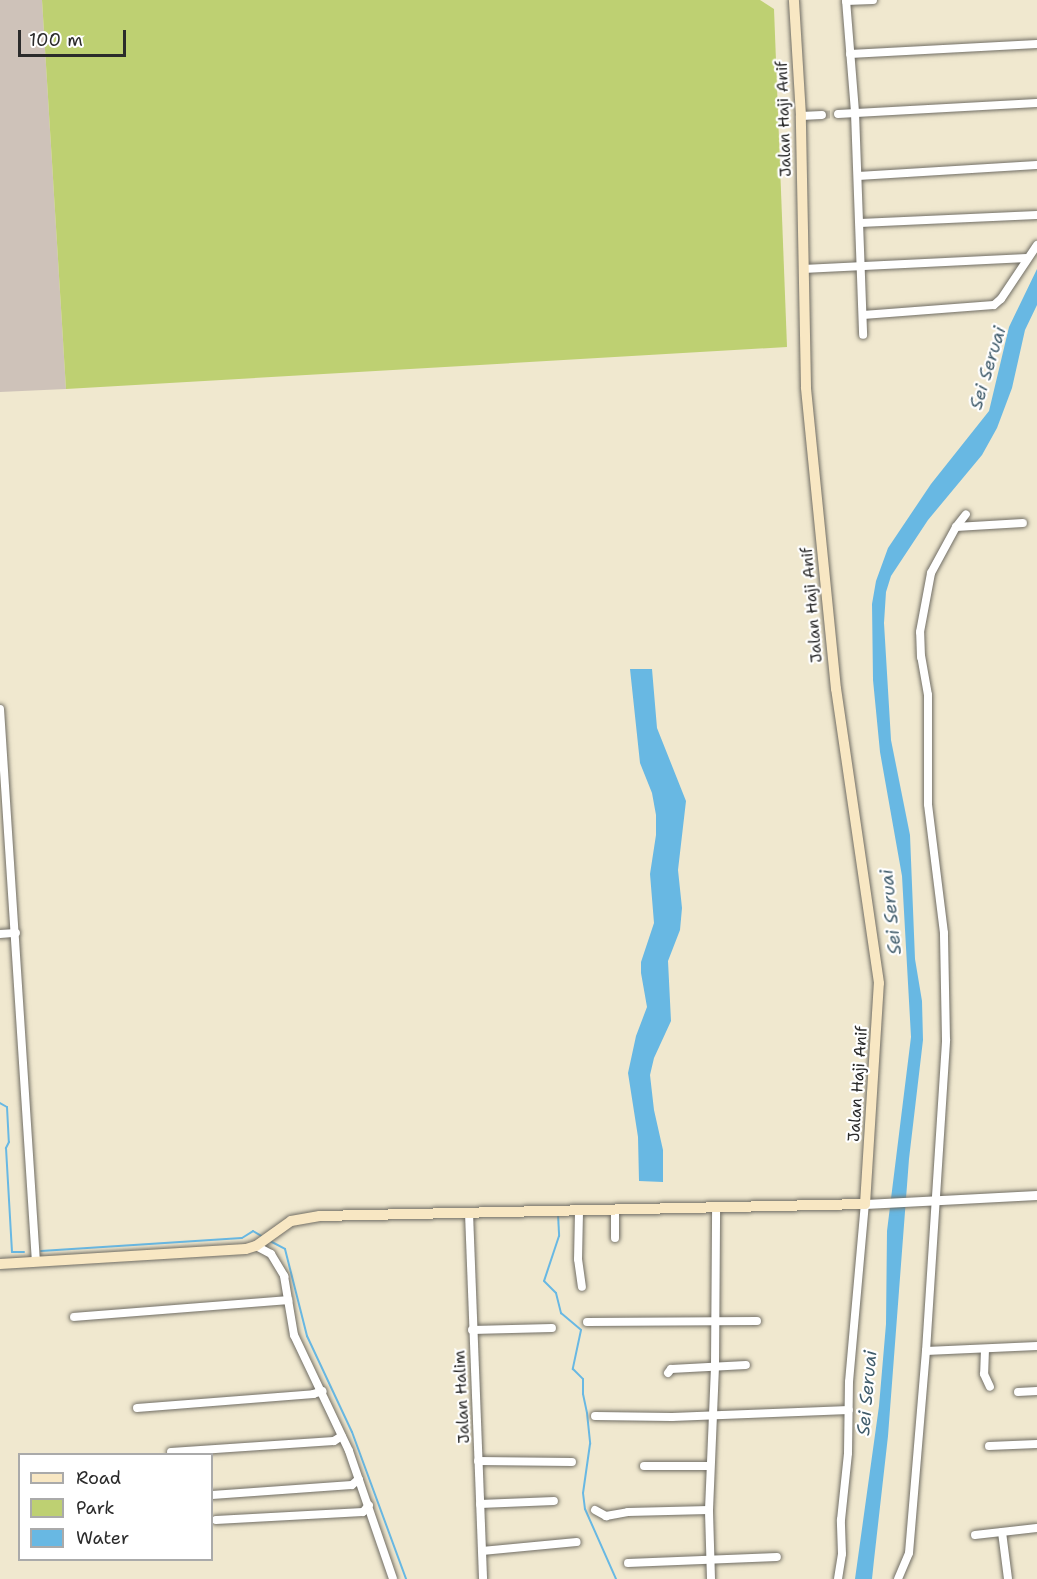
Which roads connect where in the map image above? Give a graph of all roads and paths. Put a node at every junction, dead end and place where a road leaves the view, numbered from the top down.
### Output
1 (794, 0) edge
2 (873, 0) edge
3 (846, 1) edge
4 (1037, 44) edge
5 (850, 54) junction
6 (1037, 103) edge
7 (855, 113) junction
8 (838, 114) tunnel mouth
9 (822, 115) tunnel mouth
10 (801, 116) junction
11 (1037, 165) edge
12 (858, 176) junction
13 (1037, 215) edge
14 (860, 223) junction
15 (1037, 245) edge
16 (1027, 258) junction
17 (862, 267) junction
18 (803, 269) junction
19 (863, 315) junction
20 (863, 335) dead end
21 (966, 514) dead end
22 (1023, 523) dead end
23 (956, 527) junction
24 (0, 709) edge
25 (16, 933) junction
26 (0, 934) edge
27 (1037, 1195) edge
28 (936, 1200) junction
29 (865, 1203) junction
30 (716, 1208) junction
31 (615, 1211) junction
32 (579, 1212) junction
33 (469, 1213) junction
34 (615, 1238) dead end
35 (258, 1244) junction
36 (36, 1262) junction
37 (0, 1264) edge
38 (582, 1287) dead end
39 (288, 1300) junction
40 (74, 1317) dead end
41 (715, 1320) junction
42 (757, 1321) dead end
43 (587, 1323) dead end
44 (552, 1328) dead end
45 (472, 1330) junction
46 (1037, 1346) edge
47 (985, 1349) junction
48 (926, 1351) junction
49 (746, 1365) dead end
50 (715, 1366) junction
51 (668, 1373) dead end
52 (990, 1387) dead end
53 (323, 1391) junction
54 (1037, 1391) edge
55 (1018, 1392) dead end
56 (137, 1408) dead end
57 (849, 1410) junction
58 (595, 1416) dead end
59 (712, 1416) junction
60 (342, 1436) junction
61 (1037, 1444) edge
62 (988, 1446) dead end
63 (171, 1452) dead end
64 (478, 1461) junction
65 (572, 1462) dead end
66 (644, 1466) dead end
67 (710, 1466) junction
68 (359, 1479) junction
69 (213, 1495) edge
70 (554, 1501) dead end
71 (480, 1504) junction
72 (369, 1505) junction
73 (595, 1510) dead end
74 (709, 1510) junction
75 (216, 1520) dead end
76 (1037, 1528) edge
77 (1002, 1532) junction
78 (975, 1535) dead end
79 (577, 1542) dead end
80 (482, 1551) junction
81 (777, 1557) dead end
82 (710, 1559) junction
83 (628, 1563) dead end
84 (393, 1579) edge
85 (483, 1579) edge
86 (711, 1579) edge
87 (838, 1579) edge
88 (898, 1579) edge
89 (1008, 1579) edge

1 - 10 main road, Jalan Haji Anif
2 - 3 street
3 - 5 street
4 - 5 street
5 - 7 street
6 - 7 street
7 - 8 street
7 - 12 street
9 - 10 street
10 - 18 main road, Jalan Haji Anif
11 - 12 street
12 - 14 street
13 - 14 street
14 - 17 street
15 - 16 street
16 - 17 street
16 - 19 street
17 - 18 street
17 - 19 street
18 - 29 main road, Jalan Haji Anif
19 - 20 street
21 - 23 street
22 - 23 street
23 - 28 street
24 - 25 street
25 - 26 street
25 - 36 street
27 - 28 street
28 - 29 street
28 - 48 street
29 - 30 main road
29 - 57 street
30 - 31 main road
30 - 41 street
31 - 32 main road
31 - 34 street
32 - 33 main road
32 - 38 street
33 - 35 main road
33 - 45 street, Jalan Halim
35 - 36 main road
35 - 39 street
36 - 37 main road
39 - 40 street
39 - 53 street
41 - 42 street
41 - 43 street
41 - 50 street
44 - 45 street
45 - 64 street, Jalan Halim
46 - 47 street
47 - 48 street
47 - 52 street
48 - 88 street
49 - 50 street
50 - 51 street
50 - 59 street
53 - 56 street
53 - 60 street
54 - 55 street
57 - 59 street
57 - 87 street
58 - 59 street
59 - 67 street
60 - 63 street
60 - 68 street
61 - 62 street
64 - 65 street
64 - 71 street, Jalan Halim
66 - 67 street
67 - 74 street
68 - 69 street
68 - 72 street
70 - 71 street
71 - 80 street, Jalan Halim
72 - 75 street
72 - 84 street
73 - 74 street
74 - 82 street
76 - 77 street
77 - 78 street
77 - 89 street
79 - 80 street
80 - 85 street, Jalan Halim
81 - 82 street
82 - 83 street
82 - 86 street

